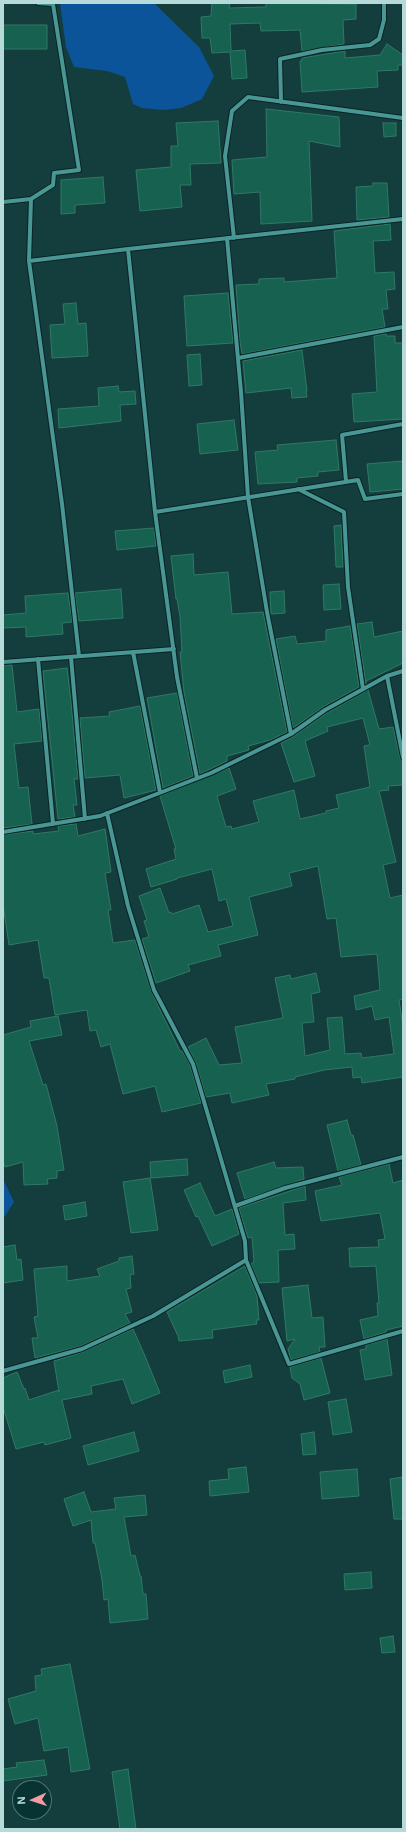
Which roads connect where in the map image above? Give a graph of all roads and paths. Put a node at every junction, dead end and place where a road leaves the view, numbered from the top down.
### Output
1 (38, 3) edge
2 (384, 3) edge
3 (281, 102) junction
4 (403, 118) edge
5 (31, 199) junction
6 (3, 202) edge
7 (403, 219) edge
8 (227, 238) junction
9 (234, 238) junction
10 (128, 249) junction
11 (29, 261) junction
12 (403, 327) edge
13 (238, 358) junction
14 (403, 424) edge
15 (346, 482) junction
16 (297, 489) junction
17 (403, 494) edge
18 (248, 497) junction
19 (155, 512) junction
20 (174, 650) junction
21 (133, 652) junction
22 (79, 656) junction
23 (72, 657) junction
24 (38, 659) junction
25 (3, 662) edge
26 (403, 671) edge
27 (387, 676) junction
28 (363, 689) junction
29 (292, 734) junction
30 (403, 758) edge
31 (197, 778) junction
32 (160, 792) junction
33 (107, 813) junction
34 (86, 819) junction
35 (53, 824) junction
36 (3, 832) edge
37 (403, 1157) edge
38 (235, 1206) junction
39 (246, 1260) junction
40 (403, 1331) edge
41 (3, 1371) edge

1 - 5 street
2 - 3 street
3 - 4 street
3 - 9 street
5 - 6 street
5 - 11 street
7 - 9 street
8 - 9 street
8 - 10 street
8 - 13 street
10 - 11 street
10 - 19 street
11 - 22 street
12 - 13 street
13 - 18 street
14 - 15 street
15 - 16 street
15 - 17 street
16 - 18 street
16 - 28 street
18 - 19 street
18 - 29 street
19 - 20 street
20 - 21 street
20 - 31 street
21 - 22 street
21 - 32 street
22 - 23 street
23 - 24 street
23 - 34 street
24 - 25 street
24 - 35 street
26 - 27 street
27 - 28 street
27 - 30 street
28 - 29 street
29 - 31 street
31 - 32 street
32 - 33 street
33 - 34 street
33 - 38 street
34 - 35 street
35 - 36 street
37 - 38 street
38 - 39 street
39 - 40 street
39 - 41 street

